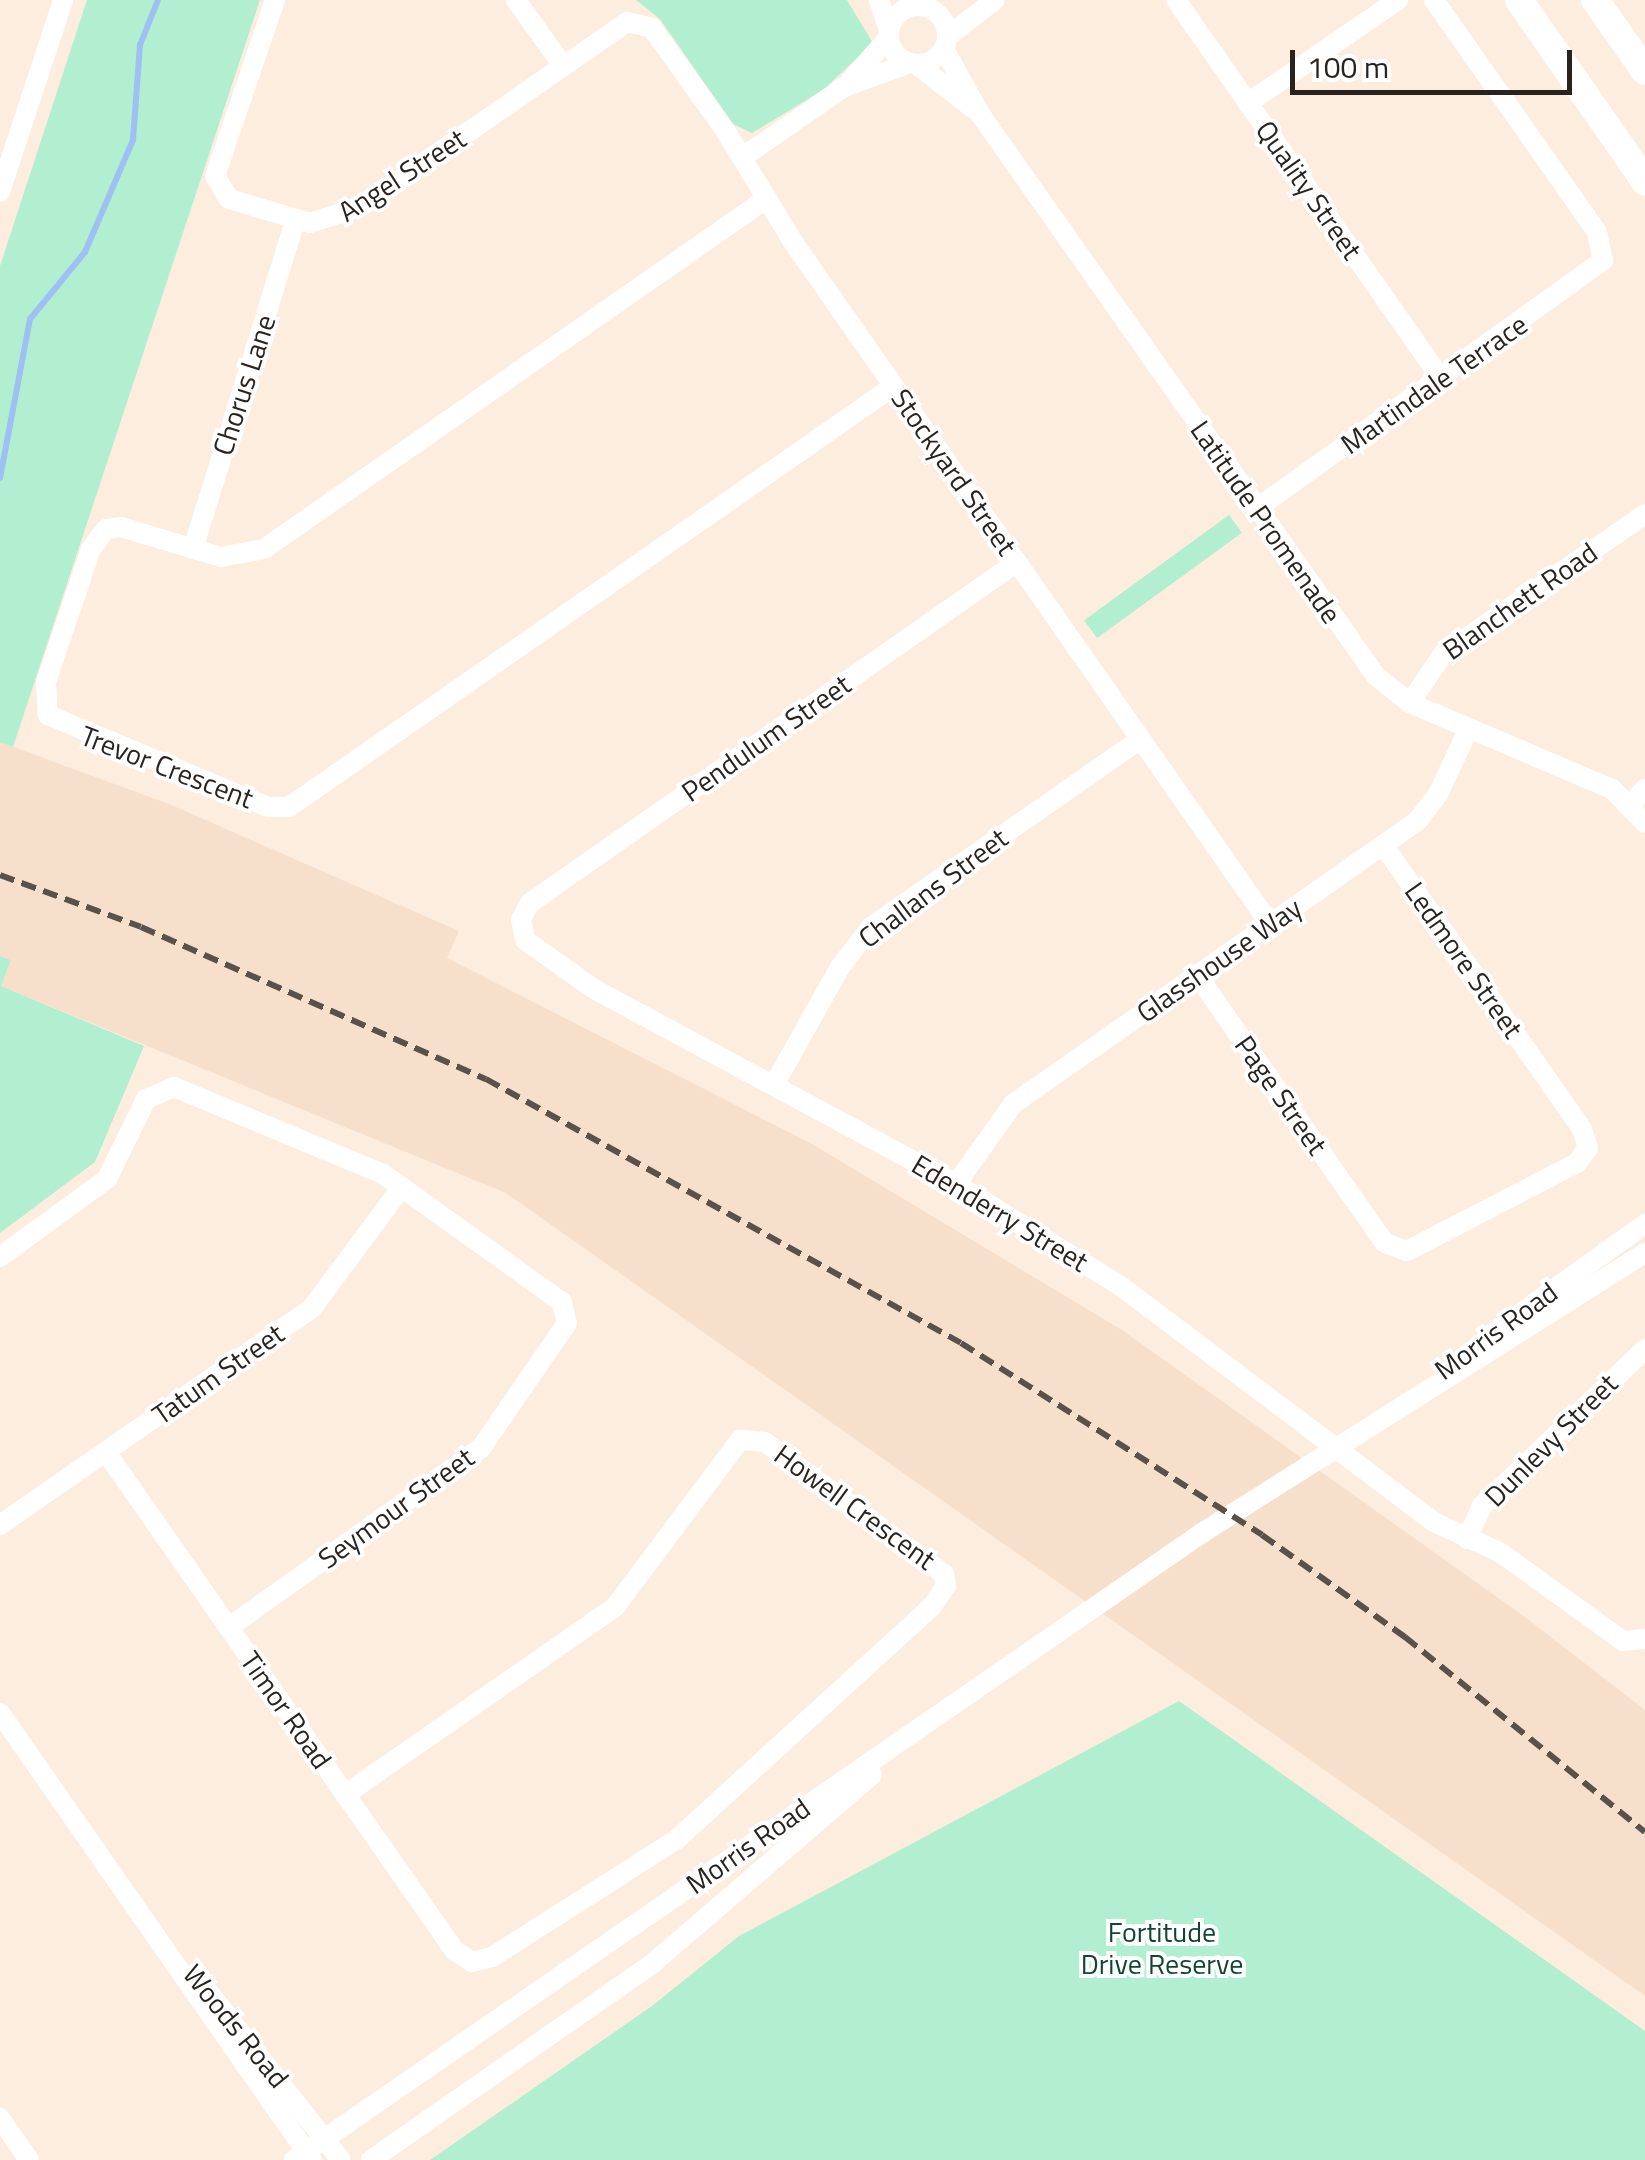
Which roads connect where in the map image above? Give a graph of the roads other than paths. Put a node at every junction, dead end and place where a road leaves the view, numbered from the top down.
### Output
1 (62, 0) edge
2 (275, 0) edge
3 (516, 0) edge
4 (879, 0) edge
5 (995, 0) edge
6 (1176, 0) edge
7 (1398, 0) edge
8 (1434, 0) edge
9 (1519, 0) edge
10 (1595, 0) edge
11 (920, 3) edge
12 (640, 20) joint
13 (889, 34) junction
14 (946, 42) junction
15 (913, 64) junction
16 (563, 66) junction
17 (1645, 71) edge
18 (844, 87) junction
19 (1248, 103) junction
20 (980, 114) junction
21 (742, 158) junction
22 (1645, 181) edge
23 (0, 189) edge
24 (766, 199) junction
25 (294, 221) junction
26 (1441, 379) junction
27 (894, 386) junction
28 (1256, 509) junction
29 (1645, 514) edge
30 (193, 549) junction
31 (1017, 562) junction
32 (1410, 702) junction
33 (1469, 728) junction
34 (1140, 739) junction
35 (1645, 789) edge
36 (1630, 805) junction
37 (1645, 822) edge
38 (1383, 845) junction
39 (521, 919) joint
40 (1270, 924) junction
41 (1198, 975) junction
42 (774, 1082) junction
43 (956, 1184) junction
44 (402, 1187) junction
45 (1365, 1214) joint
46 (1645, 1224) edge
47 (1645, 1254) edge
48 (0, 1257) edge
49 (1645, 1349) edge
50 (1346, 1438) junction
51 (106, 1452) junction
52 (0, 1526) edge
53 (1202, 1533) junction
54 (1468, 1539) junction
55 (228, 1628) junction
56 (1645, 1639) edge
57 (0, 1713) edge
58 (345, 1795) junction
59 (126, 1895) junction
60 (665, 1904) junction
61 (690, 1933) junction
62 (472, 1962) joint
63 (0, 2118) edge
64 (325, 2138) junction
65 (304, 2157) edge
66 (30, 2160) edge
67 (341, 2160) edge
68 (371, 2160) edge

1 - 23 street
2 - 25 street, Angel Street
3 - 16 street
4 - 13 street
5 - 14 street
6 - 19 street, Quality Street
7 - 19 street
8 - 26 street, Martindale Terrace
9 - 22 highway
10 - 17 highway
11 - 13 street
11 - 14 street
12 - 16 street, Angel Street
12 - 21 street, Stockyard Street
13 - 15 street
13 - 18 street
14 - 15 street
14 - 20 street, Latitude Promenade
15 - 18 street
15 - 20 street, Latitude Promenade
16 - 25 street, Angel Street
18 - 21 street
19 - 26 street, Quality Street
20 - 28 street, Latitude Promenade
21 - 24 street, Stockyard Street
24 - 27 street, Stockyard Street
24 - 30 street, Trevor Crescent
25 - 30 street, Chorus Lane
26 - 28 street, Martindale Terrace
27 - 30 street, Trevor Crescent
27 - 31 street, Stockyard Street
28 - 32 street, Latitude Promenade
29 - 32 street, Blanchett Road
31 - 34 street, Stockyard Street
31 - 39 street, Pendulum Street
32 - 33 street, Latitude Promenade
33 - 36 street, Latitude Promenade
33 - 38 street, Glasshouse Way
34 - 40 street, Stockyard Street
34 - 42 street, Challans Street
35 - 36 street
36 - 37 street, Latitude Promenade
38 - 40 street, Glasshouse Way
38 - 45 street, Ledmore Street
39 - 42 street, Edenderry Street
40 - 41 street, Glasshouse Way
41 - 43 street, Glasshouse Way
41 - 45 street, Page Street
42 - 43 street, Edenderry Street
43 - 54 street, Edenderry Street
44 - 48 street
44 - 51 street, Tatum Street
44 - 55 street, Seymour Street
46 - 50 street, Morris Road
47 - 50 street, Morris Road
49 - 54 street, Dunlevy Street
50 - 53 street, Morris Road
51 - 52 street, Tatum Street
51 - 55 street, Timor Road
53 - 60 street, Morris Road
53 - 61 street, Morris Road
54 - 56 street, Edenderry Street
55 - 58 street, Timor Road
57 - 59 street, Woods Road
58 - 62 street, Timor Road
58 - 62 street, Howell Crescent
59 - 64 street, Woods Road
59 - 65 street, Woods Road
60 - 61 street
60 - 64 street, Morris Road
61 - 68 street, Morris Road
63 - 66 street
64 - 65 street, Morris Road
64 - 67 street, Woods Road

